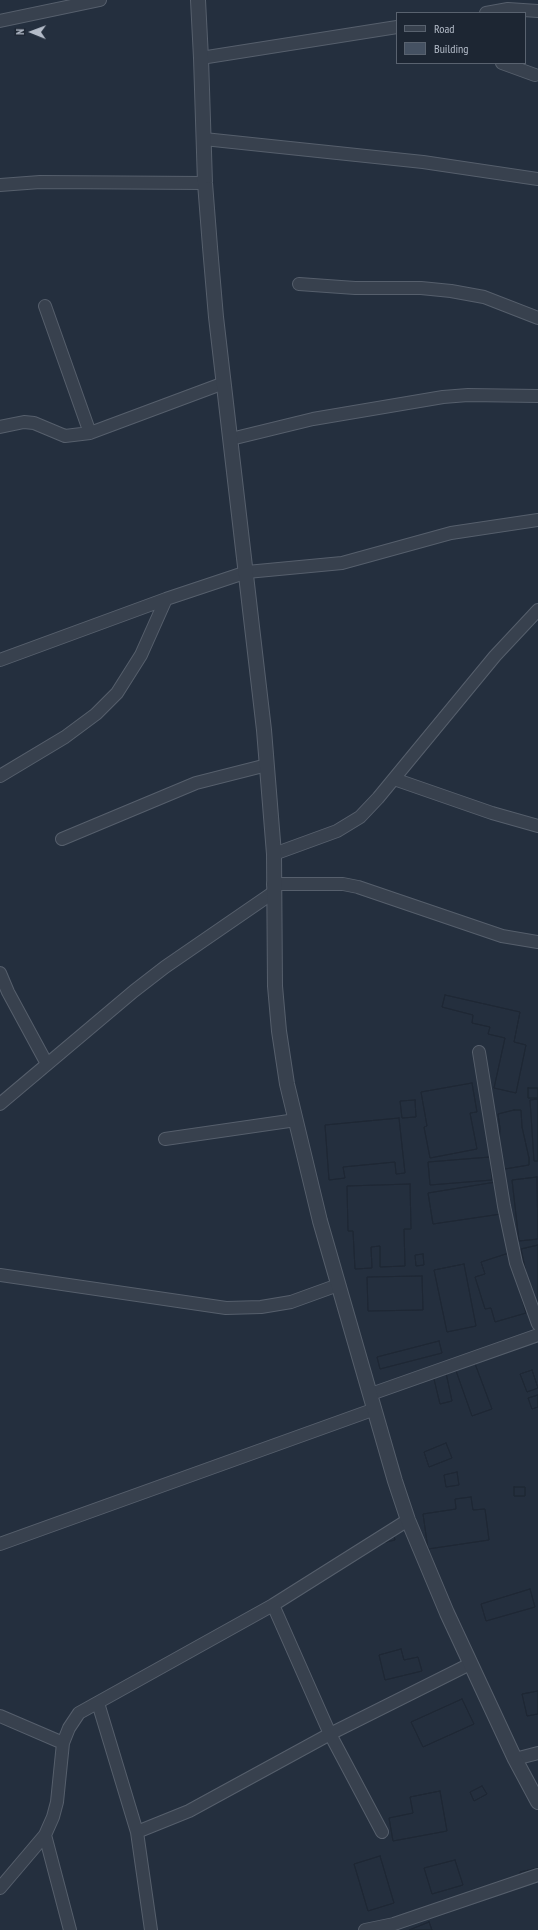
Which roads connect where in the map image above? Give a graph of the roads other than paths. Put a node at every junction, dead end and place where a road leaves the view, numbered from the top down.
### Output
1 (100, 0) edge
2 (198, 0) edge
3 (538, 10) edge
4 (492, 12) edge
5 (0, 21) edge
6 (396, 27) edge
7 (201, 58) junction
8 (505, 64) edge
9 (535, 75) dead end
10 (204, 138) junction
11 (538, 179) edge
12 (205, 183) junction
13 (0, 185) edge
14 (299, 284) dead end
15 (45, 306) dead end
16 (538, 318) edge
17 (224, 383) junction
18 (538, 396) edge
19 (0, 427) edge
20 (90, 433) junction
21 (231, 439) junction
22 (538, 520) edge
23 (247, 572) junction
24 (166, 599) junction
25 (538, 610) edge
26 (0, 660) edge
27 (267, 765) junction
28 (0, 776) edge
29 (394, 779) junction
30 (538, 826) edge
31 (62, 839) dead end
32 (274, 854) junction
33 (273, 888) junction
34 (538, 942) edge
35 (0, 973) edge
36 (479, 1052) dead end
37 (47, 1064) junction
38 (0, 1104) edge
39 (296, 1120) junction
40 (165, 1139) dead end
41 (0, 1275) edge
42 (338, 1285) junction
43 (538, 1324) edge
44 (538, 1335) edge
45 (371, 1394) junction
46 (375, 1409) junction
47 (408, 1520) junction
48 (0, 1544) edge
49 (274, 1605) junction
50 (470, 1664) junction
51 (98, 1702) junction
52 (0, 1716) edge
53 (330, 1734) junction
54 (63, 1743) junction
55 (538, 1753) edge
56 (515, 1759) junction
57 (538, 1802) edge
58 (137, 1832) junction
59 (382, 1832) dead end
60 (45, 1835) junction
61 (538, 1875) edge
62 (2, 1882) edge
63 (70, 1930) edge
64 (151, 1930) edge
65 (365, 1930) edge

1 - 5 street
2 - 7 street
3 - 4 street
6 - 7 street
7 - 10 street
8 - 9 street
10 - 11 street
10 - 12 street
12 - 13 street
12 - 17 street
14 - 16 street
15 - 20 street
17 - 20 street
17 - 21 street
18 - 21 street
19 - 20 street
21 - 23 street
22 - 23 street
23 - 24 street
23 - 27 street
24 - 26 street
24 - 28 street
25 - 29 street
27 - 31 street
27 - 32 street
29 - 30 street
29 - 32 street
32 - 33 street
33 - 34 street
33 - 37 street
33 - 39 street
35 - 37 street
36 - 43 street
37 - 38 street
39 - 40 street
39 - 42 street
41 - 42 street
42 - 45 street
44 - 45 street
45 - 46 street
46 - 47 street
46 - 48 street
47 - 49 street
47 - 50 street
49 - 51 street
49 - 53 street
50 - 53 street
50 - 56 street
51 - 54 street
51 - 58 street
52 - 54 street
53 - 58 street
53 - 59 street
54 - 60 street
55 - 56 street
56 - 57 street
58 - 64 street
60 - 62 street
60 - 63 street
61 - 65 street

